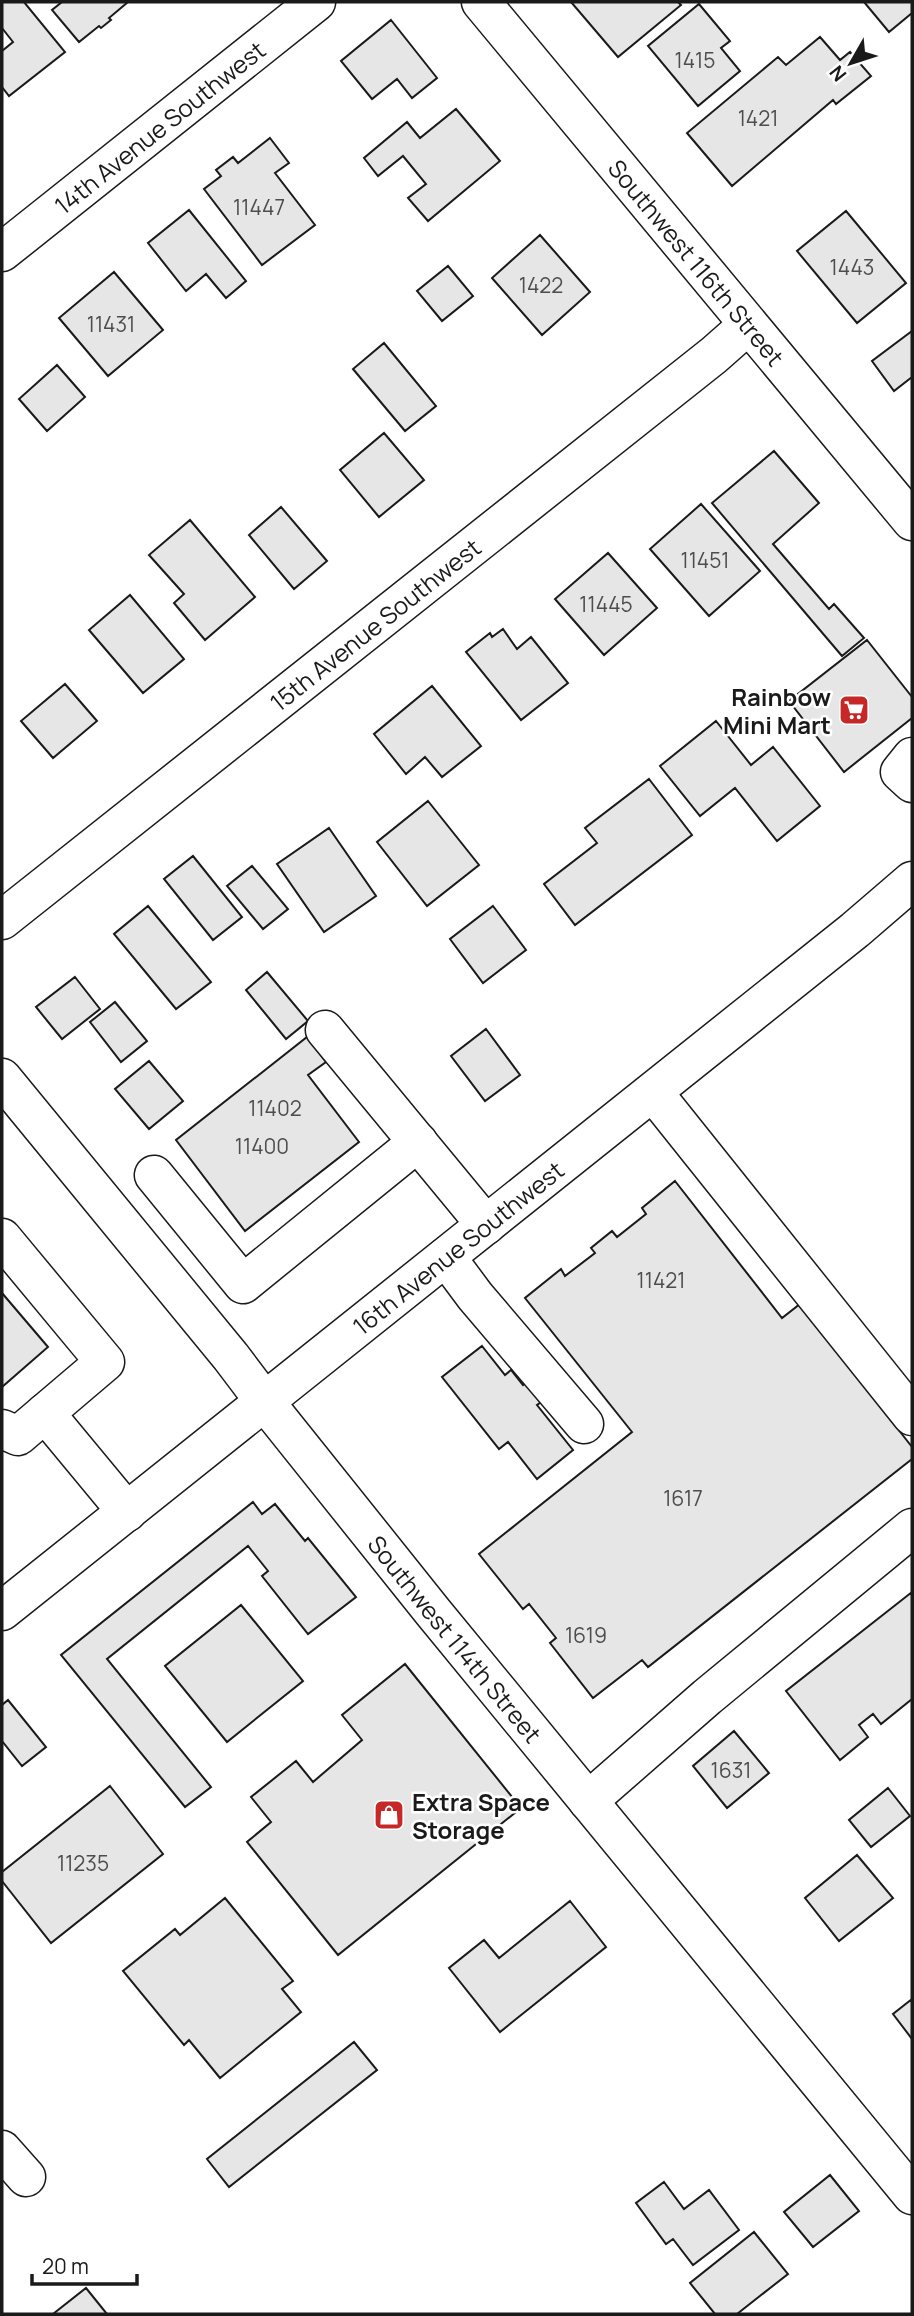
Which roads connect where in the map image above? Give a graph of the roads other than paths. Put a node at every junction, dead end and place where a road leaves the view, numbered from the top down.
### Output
1 (316, 2) edge
2 (481, 2) edge
3 (2, 252) edge
4 (748, 325) junction
5 (912, 521) edge
6 (912, 757) edge
7 (912, 783) edge
8 (912, 881) edge
9 (2, 920) edge
10 (325, 1030) dead end
11 (2, 1078) edge
12 (653, 1091) junction
13 (418, 1142) junction
14 (154, 1175) dead end
15 (486, 1225) junction
16 (2, 1238) edge
17 (446, 1257) junction
18 (265, 1402) junction
19 (912, 1416) edge
20 (584, 1424) dead end
21 (22, 1426) edge
22 (127, 1512) junction
23 (912, 1528) edge
24 (2, 1611) edge
25 (588, 1801) junction
26 (912, 2195) edge

1 - 3 street, 14th Avenue Southwest
2 - 4 street, Southwest 116th Street
4 - 5 street, Southwest 116th Street
4 - 9 street, 15th Avenue Southwest
6 - 7 street
8 - 12 street, 16th Avenue Southwest
10 - 13 street
11 - 18 street, Southwest 114th Street
12 - 15 street, 16th Avenue Southwest
12 - 19 street
13 - 14 street
13 - 15 street
15 - 17 street, 16th Avenue Southwest
16 - 21 street
17 - 18 street, 16th Avenue Southwest
17 - 20 street
18 - 22 street, 16th Avenue Southwest
18 - 25 street, Southwest 114th Street
21 - 22 street
22 - 24 street, 16th Avenue Southwest
23 - 25 street
25 - 26 street, Southwest 114th Street

